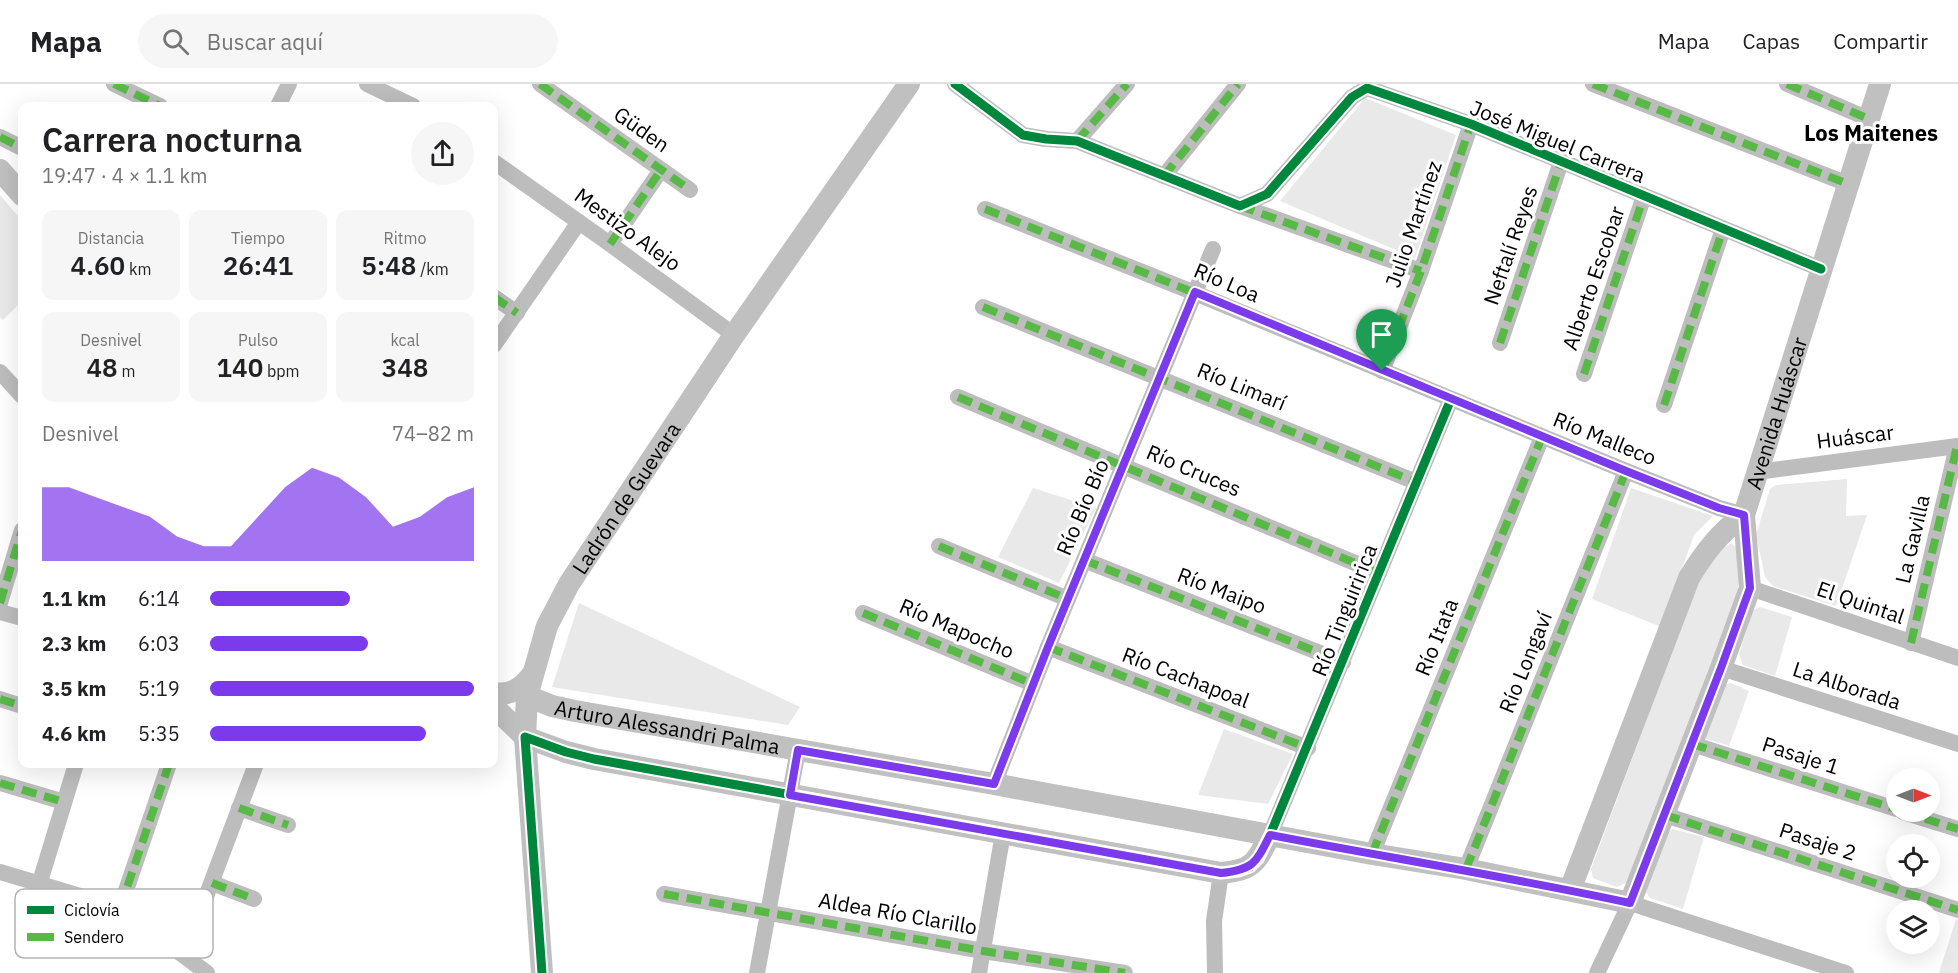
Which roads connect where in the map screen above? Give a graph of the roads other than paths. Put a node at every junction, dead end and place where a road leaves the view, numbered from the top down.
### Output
1 (114, 84) edge
2 (289, 84) edge
3 (367, 84) edge
4 (540, 84) edge
5 (909, 84) edge
6 (955, 84) edge
7 (1127, 84) edge
8 (1238, 84) edge
9 (1593, 84) edge
10 (1787, 84) edge
11 (1880, 84) edge
12 (152, 102) edge
13 (280, 102) edge
14 (405, 102) edge
15 (1869, 118) junction
16 (1471, 124) junction
17 (0, 137) edge
18 (1077, 141) junction
19 (18, 146) edge
20 (1561, 162) junction
21 (498, 165) edge
22 (0, 170) edge
23 (661, 170) junction
24 (1164, 176) junction
25 (1848, 184) junction
26 (18, 190) edge
27 (690, 190) dead end
28 (1644, 196) junction
29 (1240, 206) junction
30 (985, 209) dead end
31 (579, 222) junction
32 (1723, 229) junction
33 (610, 244) junction
34 (1213, 249) dead end
35 (1821, 270) junction
36 (1421, 271) junction
37 (1195, 292) junction
38 (498, 300) edge
39 (983, 307) dead end
40 (517, 313) junction
41 (734, 335) junction
42 (498, 339) edge
43 (1500, 342) dead end
44 (1382, 371) junction
45 (0, 372) edge
46 (1584, 374) dead end
47 (1160, 377) junction
48 (18, 392) edge
49 (958, 397) dead end
50 (1451, 399) junction
51 (1664, 405) dead end
52 (1542, 437) junction
53 (1958, 446) edge
54 (1124, 465) junction
55 (1626, 471) junction
56 (1757, 472) junction
57 (1416, 482) junction
58 (1744, 515) junction
59 (18, 543) edge
60 (939, 546) dead end
61 (1084, 560) junction
62 (1379, 573) junction
63 (1750, 588) junction
64 (1068, 599) junction
65 (0, 603) edge
66 (0, 612) edge
67 (863, 613) dead end
68 (18, 617) edge
69 (1911, 643) junction
70 (1048, 647) junction
71 (1958, 658) edge
72 (1343, 662) junction
73 (1721, 668) junction
74 (1033, 684) junction
75 (530, 686) junction
76 (498, 693) edge
77 (0, 699) edge
78 (18, 705) edge
79 (498, 711) edge
80 (525, 737) junction
81 (1692, 744) junction
82 (1958, 744) edge
83 (1308, 748) junction
84 (798, 750) junction
85 (75, 768) edge
86 (168, 768) edge
87 (255, 768) edge
88 (0, 783) edge
89 (994, 784) junction
90 (790, 795) junction
91 (64, 802) junction
92 (1886, 806) edge
93 (240, 808) junction
94 (1665, 815) junction
95 (1935, 822) edge
96 (288, 825) dead end
97 (1958, 829) edge
98 (1003, 833) junction
99 (1270, 835) junction
100 (1372, 854) junction
101 (1466, 869) junction
102 (0, 873) edge
103 (1221, 873) junction
104 (212, 883) junction
105 (39, 885) junction
106 (53, 889) edge
107 (126, 889) edge
108 (210, 889) edge
109 (1570, 890) junction
110 (664, 894) dead end
111 (254, 899) dead end
112 (1630, 903) junction
113 (1958, 910) edge
114 (770, 913) junction
115 (983, 951) junction
116 (188, 958) edge
117 (207, 973) edge
118 (542, 973) edge
119 (757, 973) edge
120 (979, 973) edge
121 (1125, 973) edge
122 (1215, 973) edge
123 (1597, 973) edge
124 (1846, 973) edge

1 - 12 street
2 - 13 street
3 - 14 street
4 - 23 street, Güden
5 - 41 street, Ladrón de Guevara
6 - 18 street
7 - 18 street
8 - 24 street
9 - 25 street
10 - 15 street
11 - 15 street, Avenida Huáscar
15 - 25 street, Avenida Huáscar
16 - 20 street, José Miguel Carrera
16 - 29 street, José Miguel Carrera
16 - 36 street, Julio Martínez
17 - 19 street
18 - 24 street
20 - 28 street, José Miguel Carrera
20 - 43 street, Neftalí Reyes
21 - 31 street, Mestizo Alejo
22 - 26 street
23 - 27 street, Güden
23 - 33 street
24 - 29 street
25 - 35 street, Avenida Huáscar
28 - 32 street, José Miguel Carrera
28 - 46 street, Alberto Escobar
29 - 36 street
30 - 37 street, Río Loa
31 - 33 street, Mestizo Alejo
31 - 40 street
32 - 35 street, José Miguel Carrera
32 - 51 street
33 - 41 street, Mestizo Alejo
34 - 37 street, Río Bío Bío
35 - 56 street, Avenida Huáscar
36 - 44 street, Julio Martínez
37 - 44 street, Río Loa
37 - 47 street, Río Bío Bío
38 - 40 street
39 - 47 street, Río Limarí
40 - 42 street
41 - 75 street, Ladrón de Guevara
44 - 50 street, Río Loa
45 - 48 street
47 - 54 street, Río Bío Bío
47 - 57 street, Río Limarí
49 - 54 street, Río Cruces
50 - 52 street, Río Malleco
50 - 57 street, Río Tinguiririca
52 - 55 street, Río Malleco
52 - 100 street, Río Itata
53 - 56 street, Huáscar
53 - 69 street, La Gavilla
54 - 61 street, Río Bío Bío
54 - 62 street, Río Cruces
55 - 58 street, Río Malleco
55 - 101 street, Río Longaví
56 - 58 street, Avenida Huáscar
57 - 62 street, Río Tinguiririca
58 - 63 street
58 - 109 street, Avenida Huáscar
59 - 65 street
60 - 64 street
61 - 64 street, Río Bío Bío
61 - 72 street, Río Maipo
62 - 72 street, Río Tinguiririca
63 - 69 street, El Quintal
63 - 73 street
64 - 70 street, Río Bío Bío
66 - 68 street
67 - 74 street, Río Mapocho
69 - 71 street, El Quintal
70 - 74 street, Río Bío Bío
70 - 83 street, Río Cachapoal
72 - 83 street, Río Tinguiririca
73 - 81 street
73 - 82 street, La Alborada
74 - 89 street, Río Bío Bío
75 - 76 street
75 - 80 street, Ladrón de Guevara
75 - 84 street, Arturo Alessandri Palma
77 - 78 street
79 - 80 street
80 - 90 street, Arturo Alessandri Palma
80 - 118 street, Ladrón de Guevara
81 - 92 street, Pasaje 1
81 - 94 street
83 - 99 street, Río Tinguiririca
84 - 89 street, Arturo Alessandri Palma
84 - 90 street
85 - 91 street
86 - 107 street
87 - 93 street
88 - 91 street
89 - 99 street, Arturo Alessandri Palma
90 - 98 street, Arturo Alessandri Palma
90 - 114 street
91 - 105 street
93 - 96 street
93 - 104 street
94 - 112 street
94 - 113 street, Pasaje 2
95 - 97 street
98 - 103 street, Arturo Alessandri Palma
98 - 115 street
99 - 100 street, Arturo Alessandri Palma
99 - 103 street, Arturo Alessandri Palma
100 - 101 street, Arturo Alessandri Palma
101 - 109 street, Arturo Alessandri Palma
102 - 105 street
103 - 122 street
104 - 108 street
104 - 111 street
105 - 106 street
109 - 112 street, Arturo Alessandri Palma
110 - 114 street, Aldea Río Clarillo
112 - 123 street
112 - 124 street, Arturo Alessandri Palma
114 - 115 street, Aldea Río Clarillo
114 - 119 street
115 - 120 street
115 - 121 street, Aldea Río Clarillo
116 - 117 street

